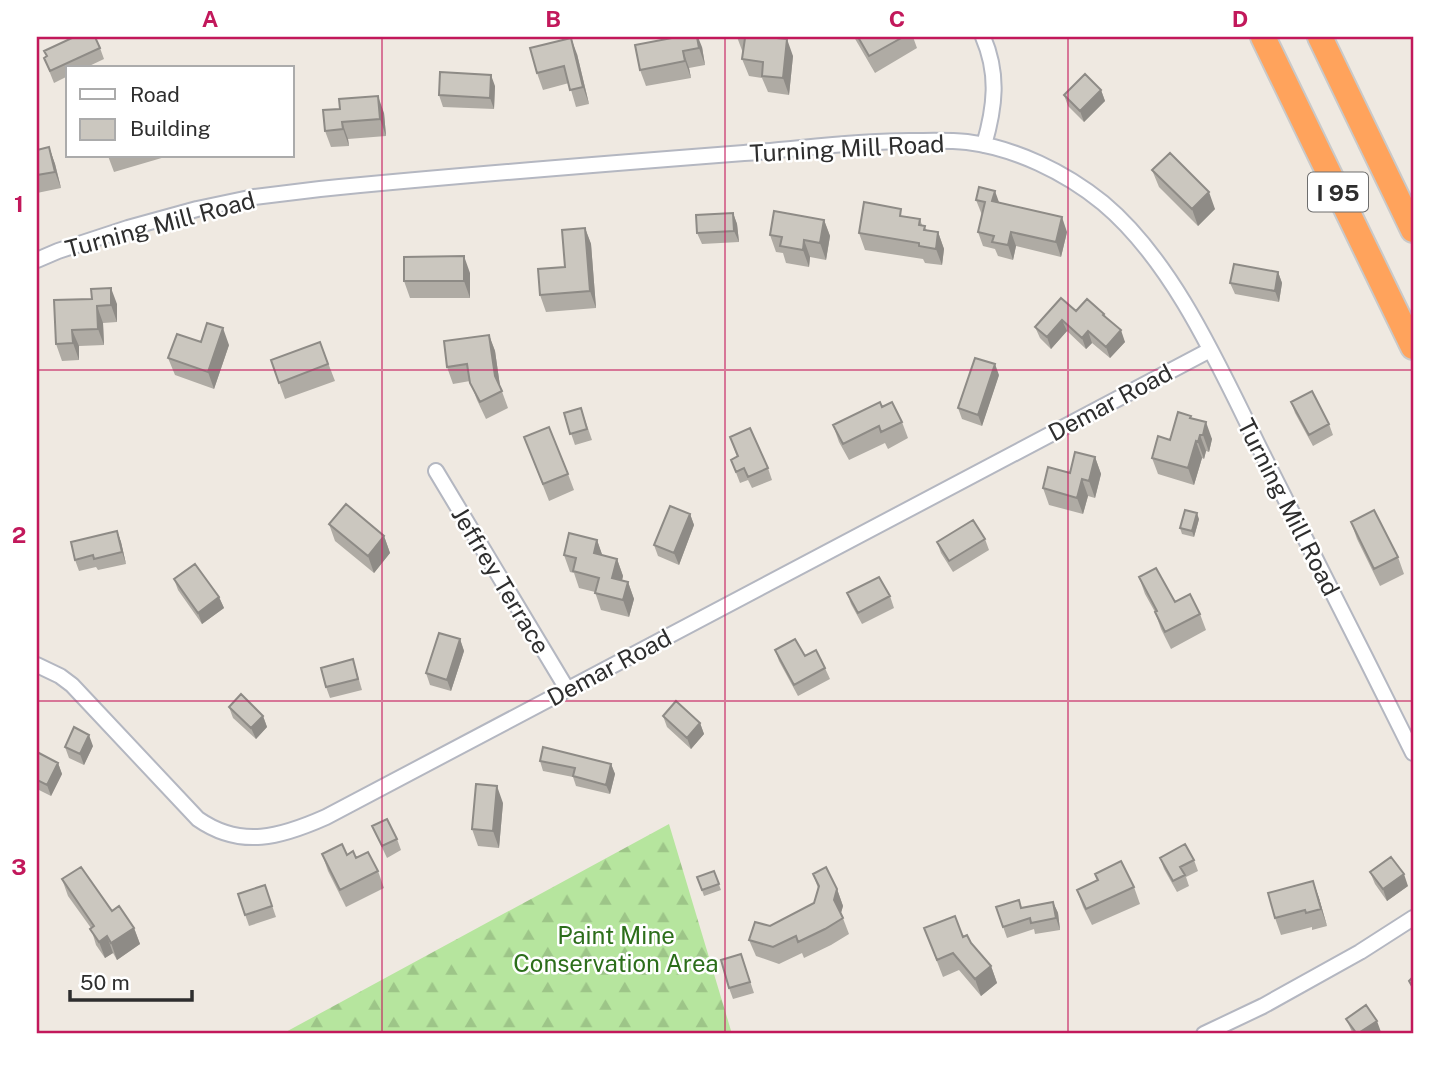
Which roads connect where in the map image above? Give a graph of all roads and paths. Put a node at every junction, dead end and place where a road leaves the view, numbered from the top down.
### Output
1 (983, 37) edge
2 (1263, 37) edge
3 (1320, 37) edge
4 (984, 145) junction
5 (1413, 230) edge
6 (37, 260) edge
7 (1413, 347) edge
8 (1210, 350) junction
9 (436, 471) dead end
10 (37, 665) edge
11 (567, 689) junction
12 (1413, 753) edge
13 (1413, 918) edge
14 (1204, 1034) edge

1 - 4 street
2 - 7 highway, I 95
3 - 5 highway, I 95
4 - 6 street, Turning Mill Road
4 - 8 street, Turning Mill Road
8 - 11 street, Demar Road
8 - 12 street, Turning Mill Road
9 - 11 street, Jeffrey Terrace
10 - 11 street, Demar Road
13 - 14 street

